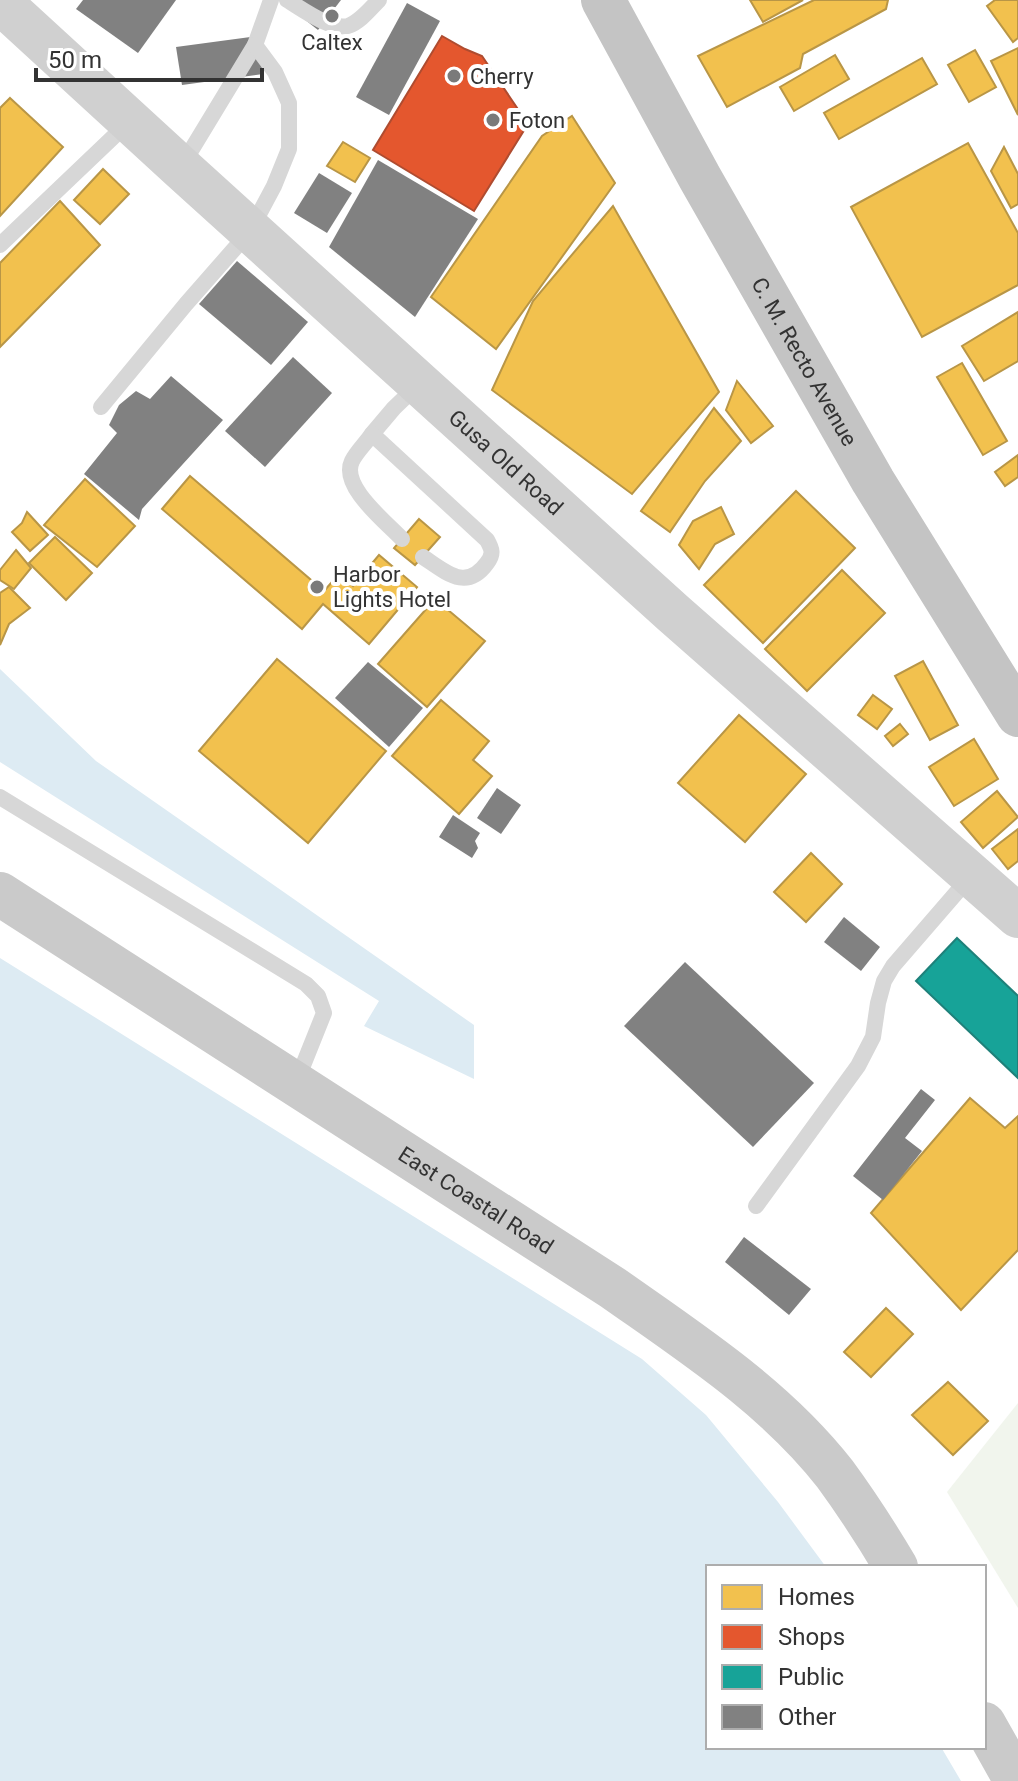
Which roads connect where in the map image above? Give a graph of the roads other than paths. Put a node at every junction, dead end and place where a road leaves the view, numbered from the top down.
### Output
1 (271, 0) edge
2 (287, 0) edge
3 (379, 0) edge
4 (603, 0) edge
5 (0, 2) edge
6 (255, 45) junction
7 (130, 120) junction
8 (181, 168) junction
9 (250, 231) junction
10 (0, 245) edge
11 (420, 384) junction
12 (101, 407) dead end
13 (372, 434) junction
14 (402, 539) dead end
15 (423, 557) dead end
16 (1018, 715) edge
17 (0, 797) edge
18 (971, 876) junction
19 (0, 894) edge
20 (1018, 916) edge
21 (296, 1084) junction
22 (756, 1206) dead end
23 (895, 1565) edge
24 (986, 1728) edge
25 (1016, 1781) edge

1 - 6 lane
2 - 3 lane
4 - 16 highway, C. M. Recto Avenue
5 - 7 street, Gusa Old Road
6 - 8 lane
6 - 9 lane
7 - 8 street, Gusa Old Road
7 - 10 lane
8 - 9 street, Gusa Old Road
9 - 11 street, Gusa Old Road
9 - 12 lane
11 - 13 lane
11 - 18 street, Gusa Old Road
13 - 14 lane
13 - 15 lane
17 - 21 lane
18 - 20 street, Gusa Old Road
18 - 22 lane
19 - 21 main road, East Coastal Road
21 - 23 main road, East Coastal Road
24 - 25 main road

